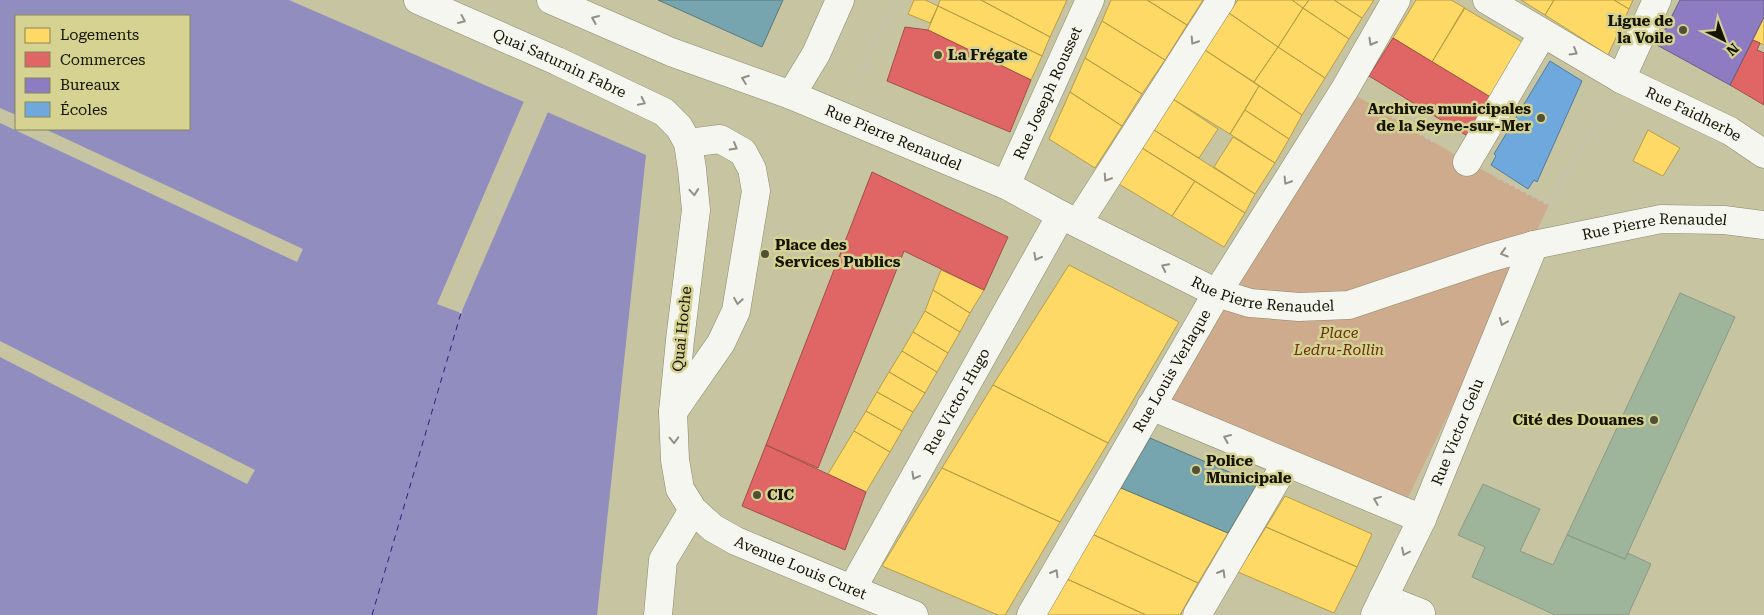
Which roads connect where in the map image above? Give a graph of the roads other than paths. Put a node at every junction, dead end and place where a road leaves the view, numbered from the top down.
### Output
1 (418, 0) edge
2 (551, 0) edge
3 (840, 0) edge
4 (1090, 0) edge
5 (1221, 0) edge
6 (1396, 0) edge
7 (1487, 0) edge
8 (1657, 0) edge
9 (1543, 33) junction
10 (1621, 79) junction
11 (791, 95) junction
12 (688, 143) junction
13 (1764, 154) edge
14 (1468, 162) dead end
15 (1006, 185) junction
16 (1070, 219) junction
17 (1764, 225) edge
18 (1534, 245) junction
19 (1217, 293) junction
20 (1152, 406) junction
21 (673, 412) junction
22 (1286, 462) junction
23 (693, 510) junction
24 (1422, 519) junction
25 (852, 589) junction
26 (1379, 606) edge
27 (1421, 613) dead end
28 (658, 615) edge
29 (914, 615) edge
30 (1031, 615) edge
31 (1198, 615) edge

1 -> 12 street, Quai Saturnin Fabre
11 -> 2 street
3 - 11 street
4 - 15 street, Rue Joseph Rousset
5 -> 16 street, Rue Victor Hugo
6 -> 19 street, Rue Louis Verlaque
7 - 9 street, Rue Faidherbe
8 - 10 street
9 -> 10 street, Rue Faidherbe
9 - 14 street
10 - 13 street, Rue Faidherbe
11 - 15 street, Rue Pierre Renaudel
12 -> 21 street, Quai Hoche
12 -> 21 street
15 - 16 street, Rue Pierre Renaudel
19 -> 16 street, Rue Pierre Renaudel
16 -> 25 street, Rue Victor Hugo
17 - 18 street, Rue Pierre Renaudel
18 -> 19 street, Rue Pierre Renaudel
18 -> 24 street, Rue Victor Gelu
19 - 20 street, Rue Louis Verlaque
22 -> 20 street
30 -> 20 street, Rue Louis Verlaque
21 -> 23 street, Quai Hoche
24 -> 22 street
31 -> 22 street
23 - 25 street, Avenue Louis Curet
23 - 28 street
24 -> 26 street, Rue Victor Gelu
25 - 29 street, Avenue Louis Curet
26 - 27 street

